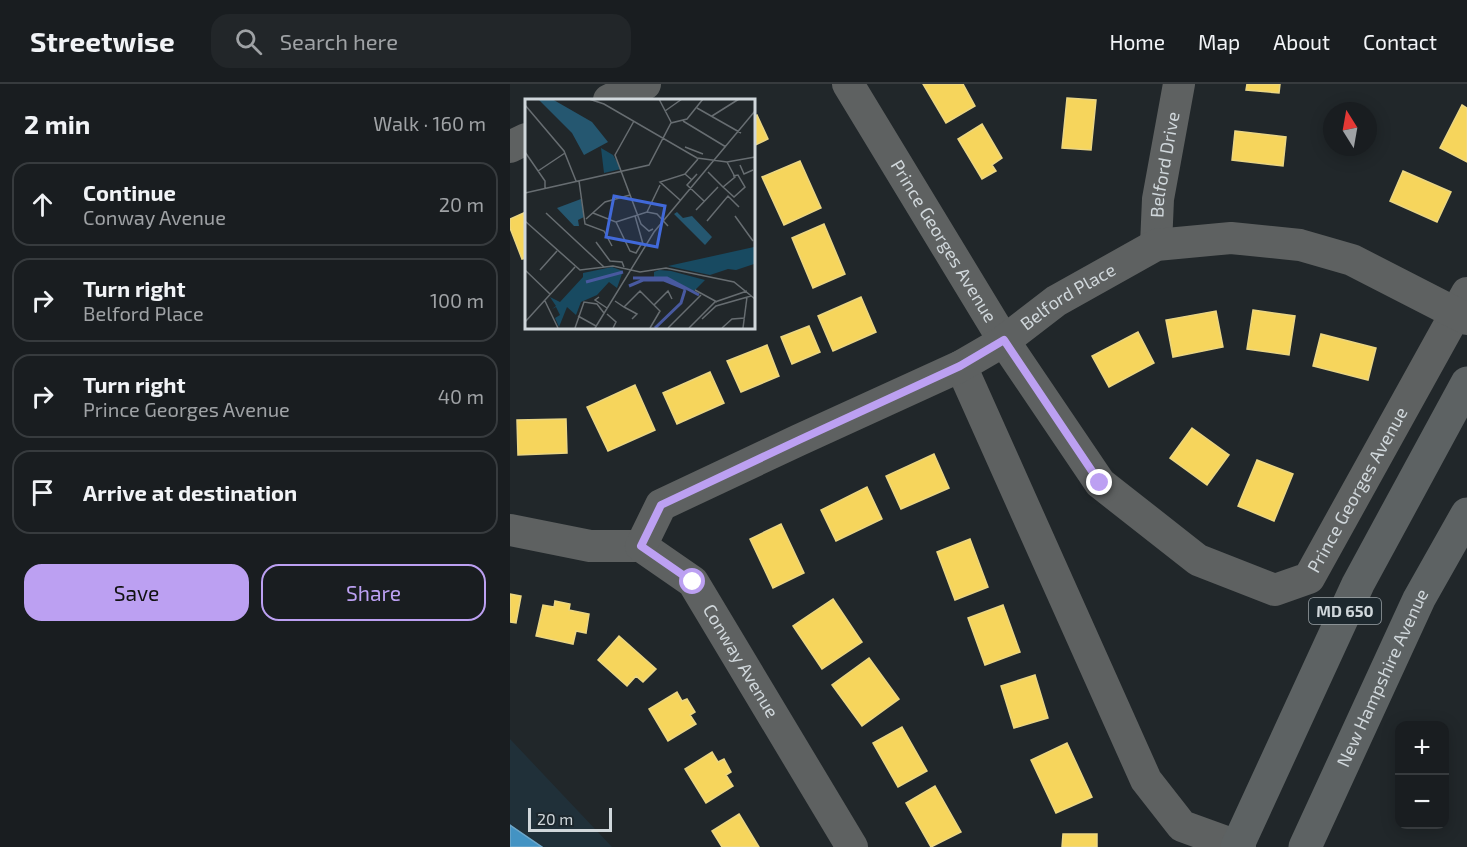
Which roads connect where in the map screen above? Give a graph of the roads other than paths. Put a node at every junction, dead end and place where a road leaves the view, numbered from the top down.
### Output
1 (645, 84) edge
2 (848, 84) edge
3 (1179, 84) edge
4 (611, 99) edge
5 (525, 140) edge
6 (510, 147) edge
7 (1156, 245) junction
8 (1463, 308) edge
9 (1004, 340) junction
10 (960, 366) junction
11 (1467, 383) edge
12 (1467, 514) edge
13 (510, 530) edge
14 (641, 546) junction
15 (1186, 838) edge
16 (852, 847) edge
17 (1238, 847) edge
18 (1305, 847) edge

1 - 4 street
2 - 9 street, Prince Georges Avenue
3 - 7 street, Belford Drive
5 - 6 street
7 - 8 street, Belford Place
7 - 9 street, Belford Place
8 - 9 street, Prince Georges Avenue
9 - 10 street, Belford Place
10 - 14 street, Belford Place
10 - 15 street
11 - 17 main road, MD 650
12 - 18 main road, New Hampshire Avenue / MD 650
13 - 14 street
14 - 16 street, Conway Avenue
15 - 17 street

